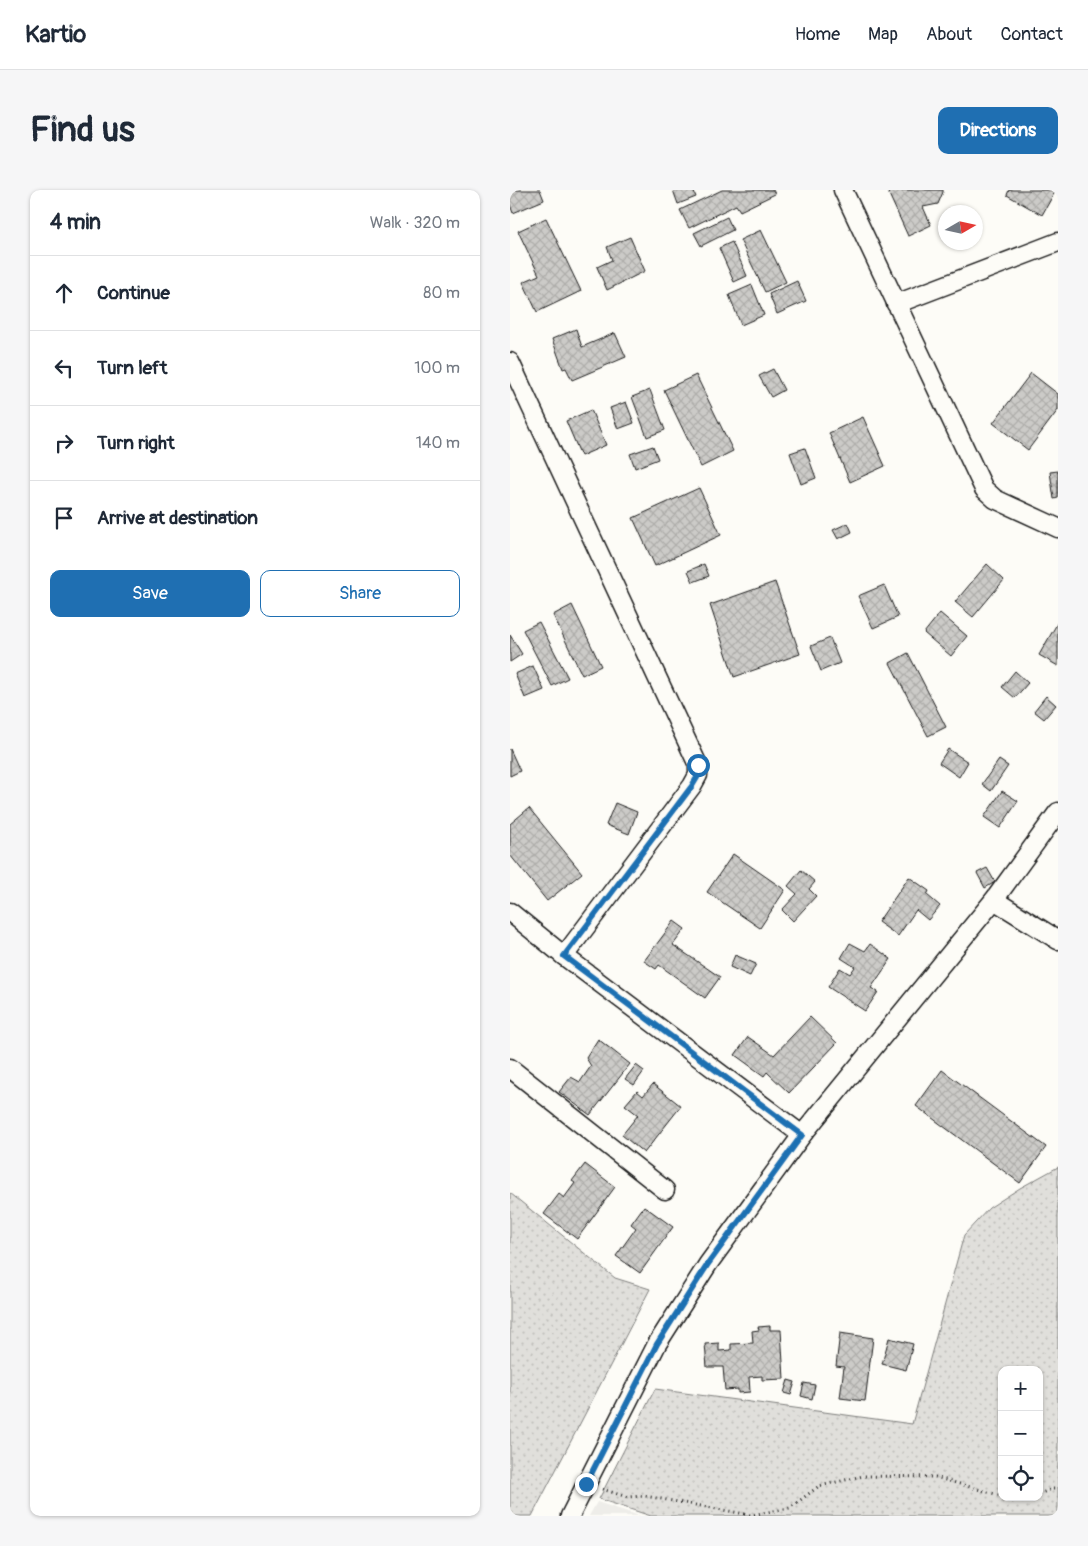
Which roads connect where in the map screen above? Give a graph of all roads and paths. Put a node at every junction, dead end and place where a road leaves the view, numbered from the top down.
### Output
1 (844, 190) edge
2 (1058, 242) edge
3 (896, 304) junction
4 (510, 362) edge
5 (1058, 528) edge
6 (1058, 812) edge
7 (994, 900) junction
8 (510, 912) edge
9 (1058, 940) edge
10 (564, 956) junction
11 (510, 1068) edge
12 (802, 1135) junction
13 (665, 1190) dead end
14 (586, 1484) junction
15 (1058, 1489) edge
16 (1043, 1492) edge
17 (998, 1495) edge
18 (570, 1516) edge

1 - 3 street
2 - 3 street
3 - 5 street
4 - 10 street
6 - 7 street
7 - 9 street
7 - 12 street
8 - 10 street
10 - 12 street
11 - 13 street
12 - 14 street
14 - 17 path
14 - 18 street
15 - 16 path

